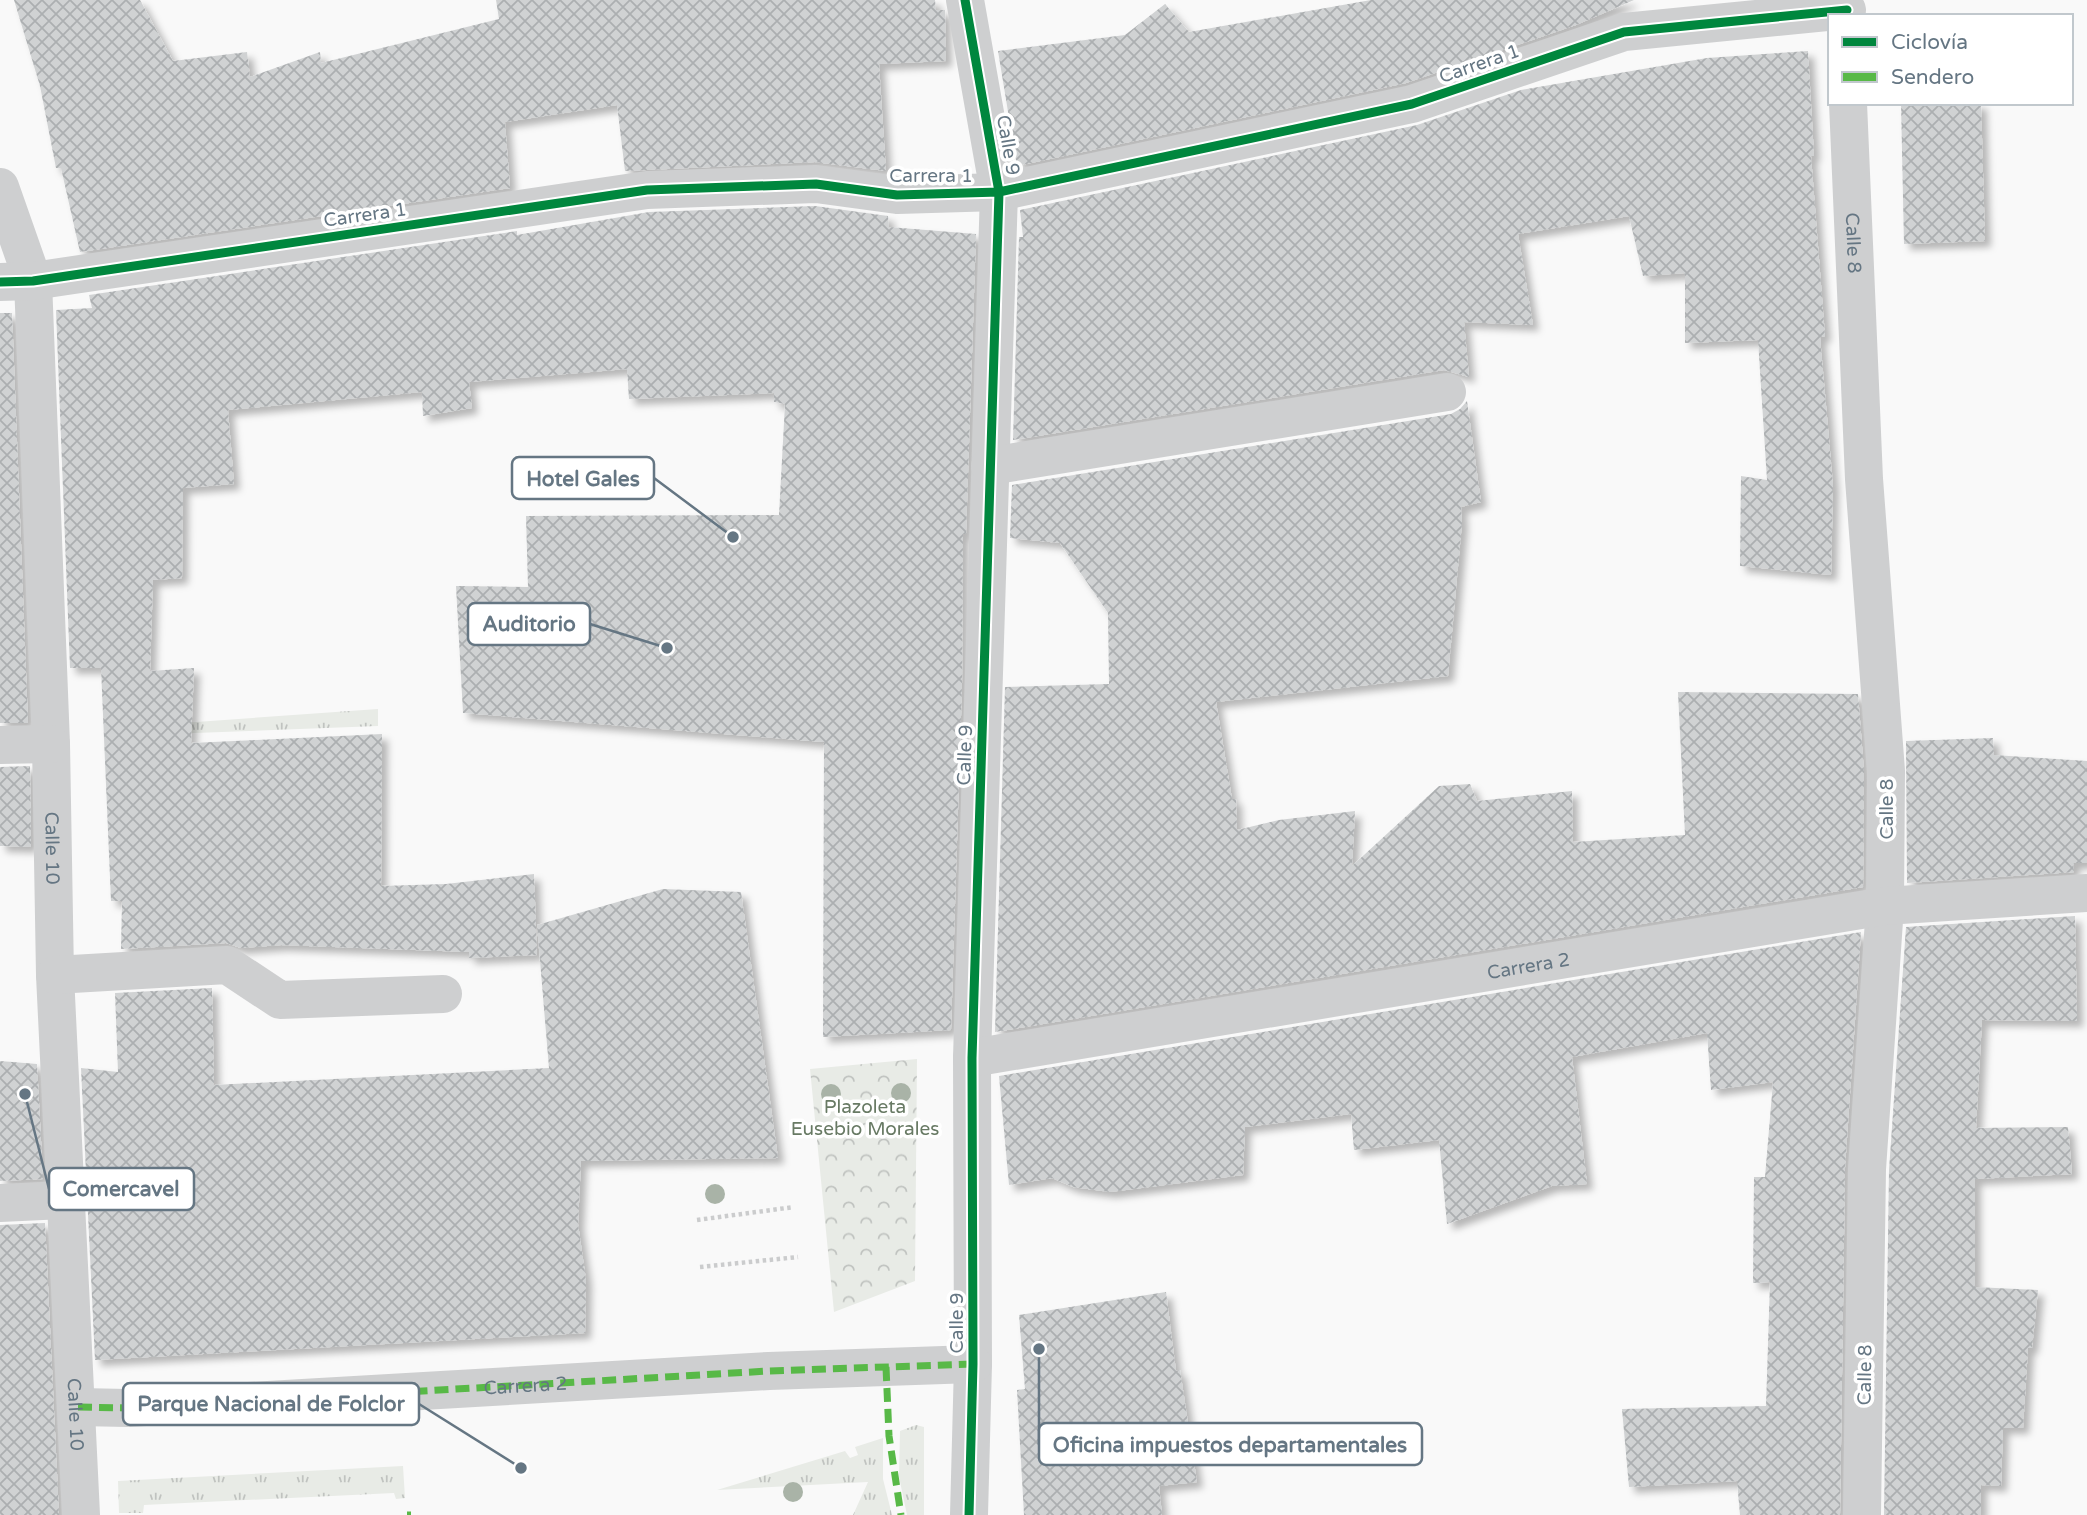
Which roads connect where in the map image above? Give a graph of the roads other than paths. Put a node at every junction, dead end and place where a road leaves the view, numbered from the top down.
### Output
1 (965, 0) edge
2 (1847, 9) edge
3 (1848, 105) edge
4 (0, 187) edge
5 (999, 192) junction
6 (16, 281) edge
7 (1447, 393) dead end
8 (990, 466) junction
9 (51, 744) junction
10 (0, 745) edge
11 (2087, 893) edge
12 (1885, 906) junction
13 (55, 975) junction
14 (443, 994) dead end
15 (972, 1058) junction
16 (64, 1200) junction
17 (0, 1203) edge
18 (973, 1364) junction
19 (78, 1407) junction
20 (81, 1515) edge
21 (969, 1515) edge
22 (1862, 1515) edge

1 - 5 street, Calle 9
2 - 5 street, Carrera 1
3 - 12 street, Calle 8
4 - 6 street, Calle 10
5 - 6 street, Carrera 1
5 - 8 street, Calle 9
6 - 9 street, Calle 10
7 - 8 street
8 - 15 street, Calle 9
9 - 10 street
9 - 13 street, Calle 10
11 - 12 street, Carrera 2
12 - 15 street, Carrera 2
12 - 22 street, Calle 8
13 - 14 street
13 - 16 street, Calle 10
15 - 18 street, Calle 9
16 - 17 street
16 - 19 street, Calle 10
18 - 19 street, Carrera 2
18 - 21 street, Calle 9
19 - 20 street, Calle 10

